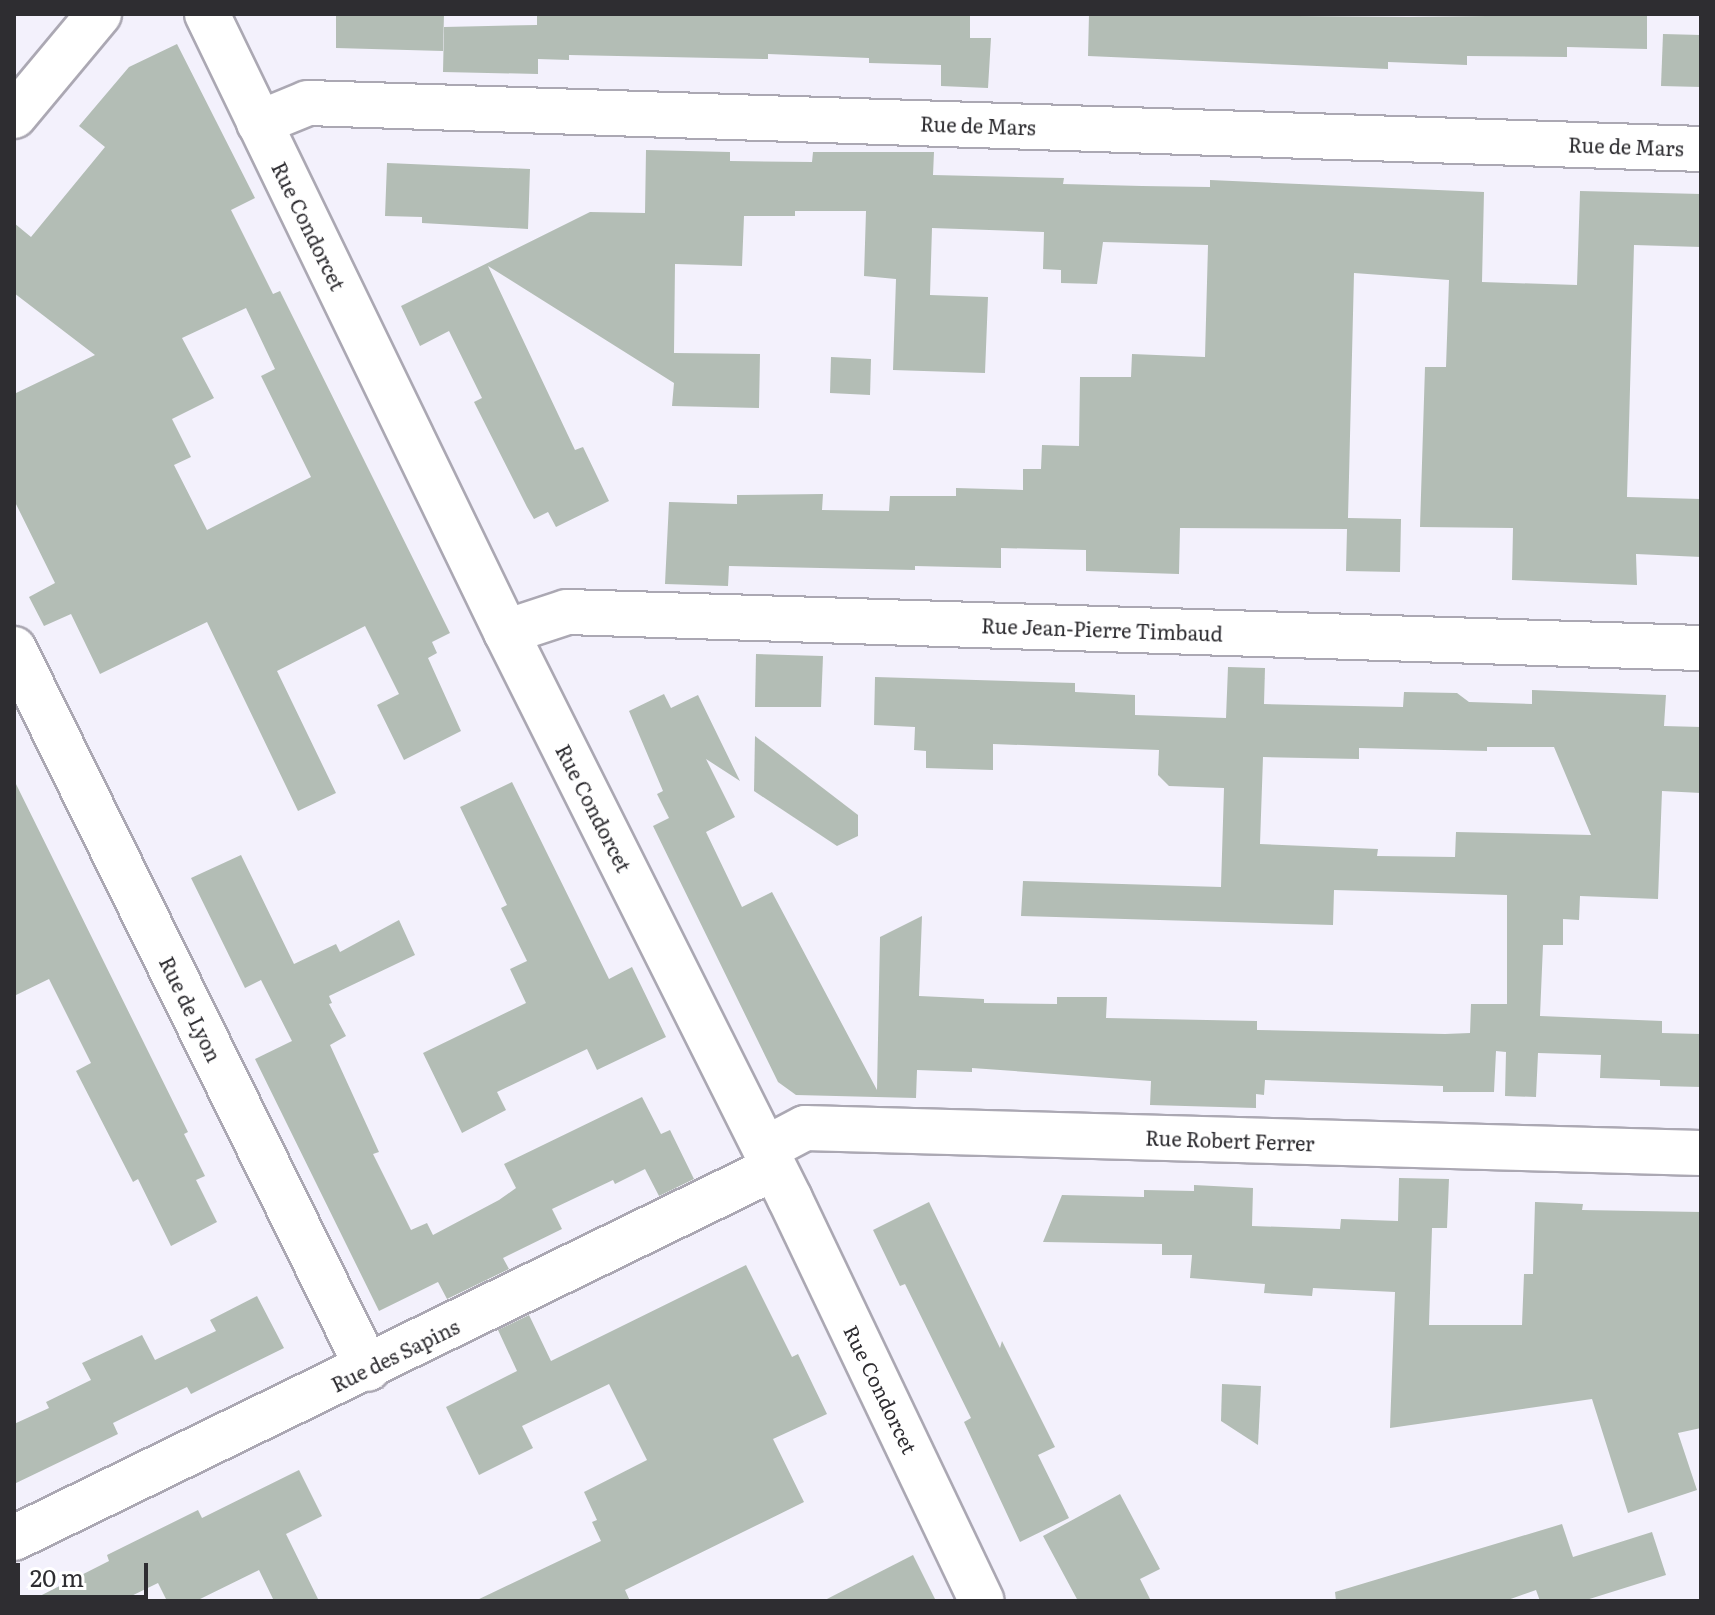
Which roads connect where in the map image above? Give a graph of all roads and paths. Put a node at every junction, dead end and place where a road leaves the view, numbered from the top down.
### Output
1 (99, 14) edge
2 (207, 14) edge
3 (14, 116) edge
4 (259, 123) junction
5 (1701, 149) edge
6 (506, 632) junction
7 (1701, 648) edge
8 (14, 649) edge
9 (1701, 1153) edge
10 (769, 1158) junction
11 (368, 1369) junction
12 (14, 1538) edge
13 (982, 1601) edge

1 - 3 street
2 - 4 street, Rue Condorcet
4 - 5 street, Rue de Mars
4 - 6 street, Rue Condorcet
6 - 7 street, Rue Jean-Pierre Timbaud
6 - 10 street, Rue Condorcet
8 - 11 street, Rue de Lyon
9 - 10 street, Rue Robert Ferrer
10 - 11 street, Rue des Sapins
10 - 13 street, Rue Condorcet
11 - 12 street, Rue des Sapins

